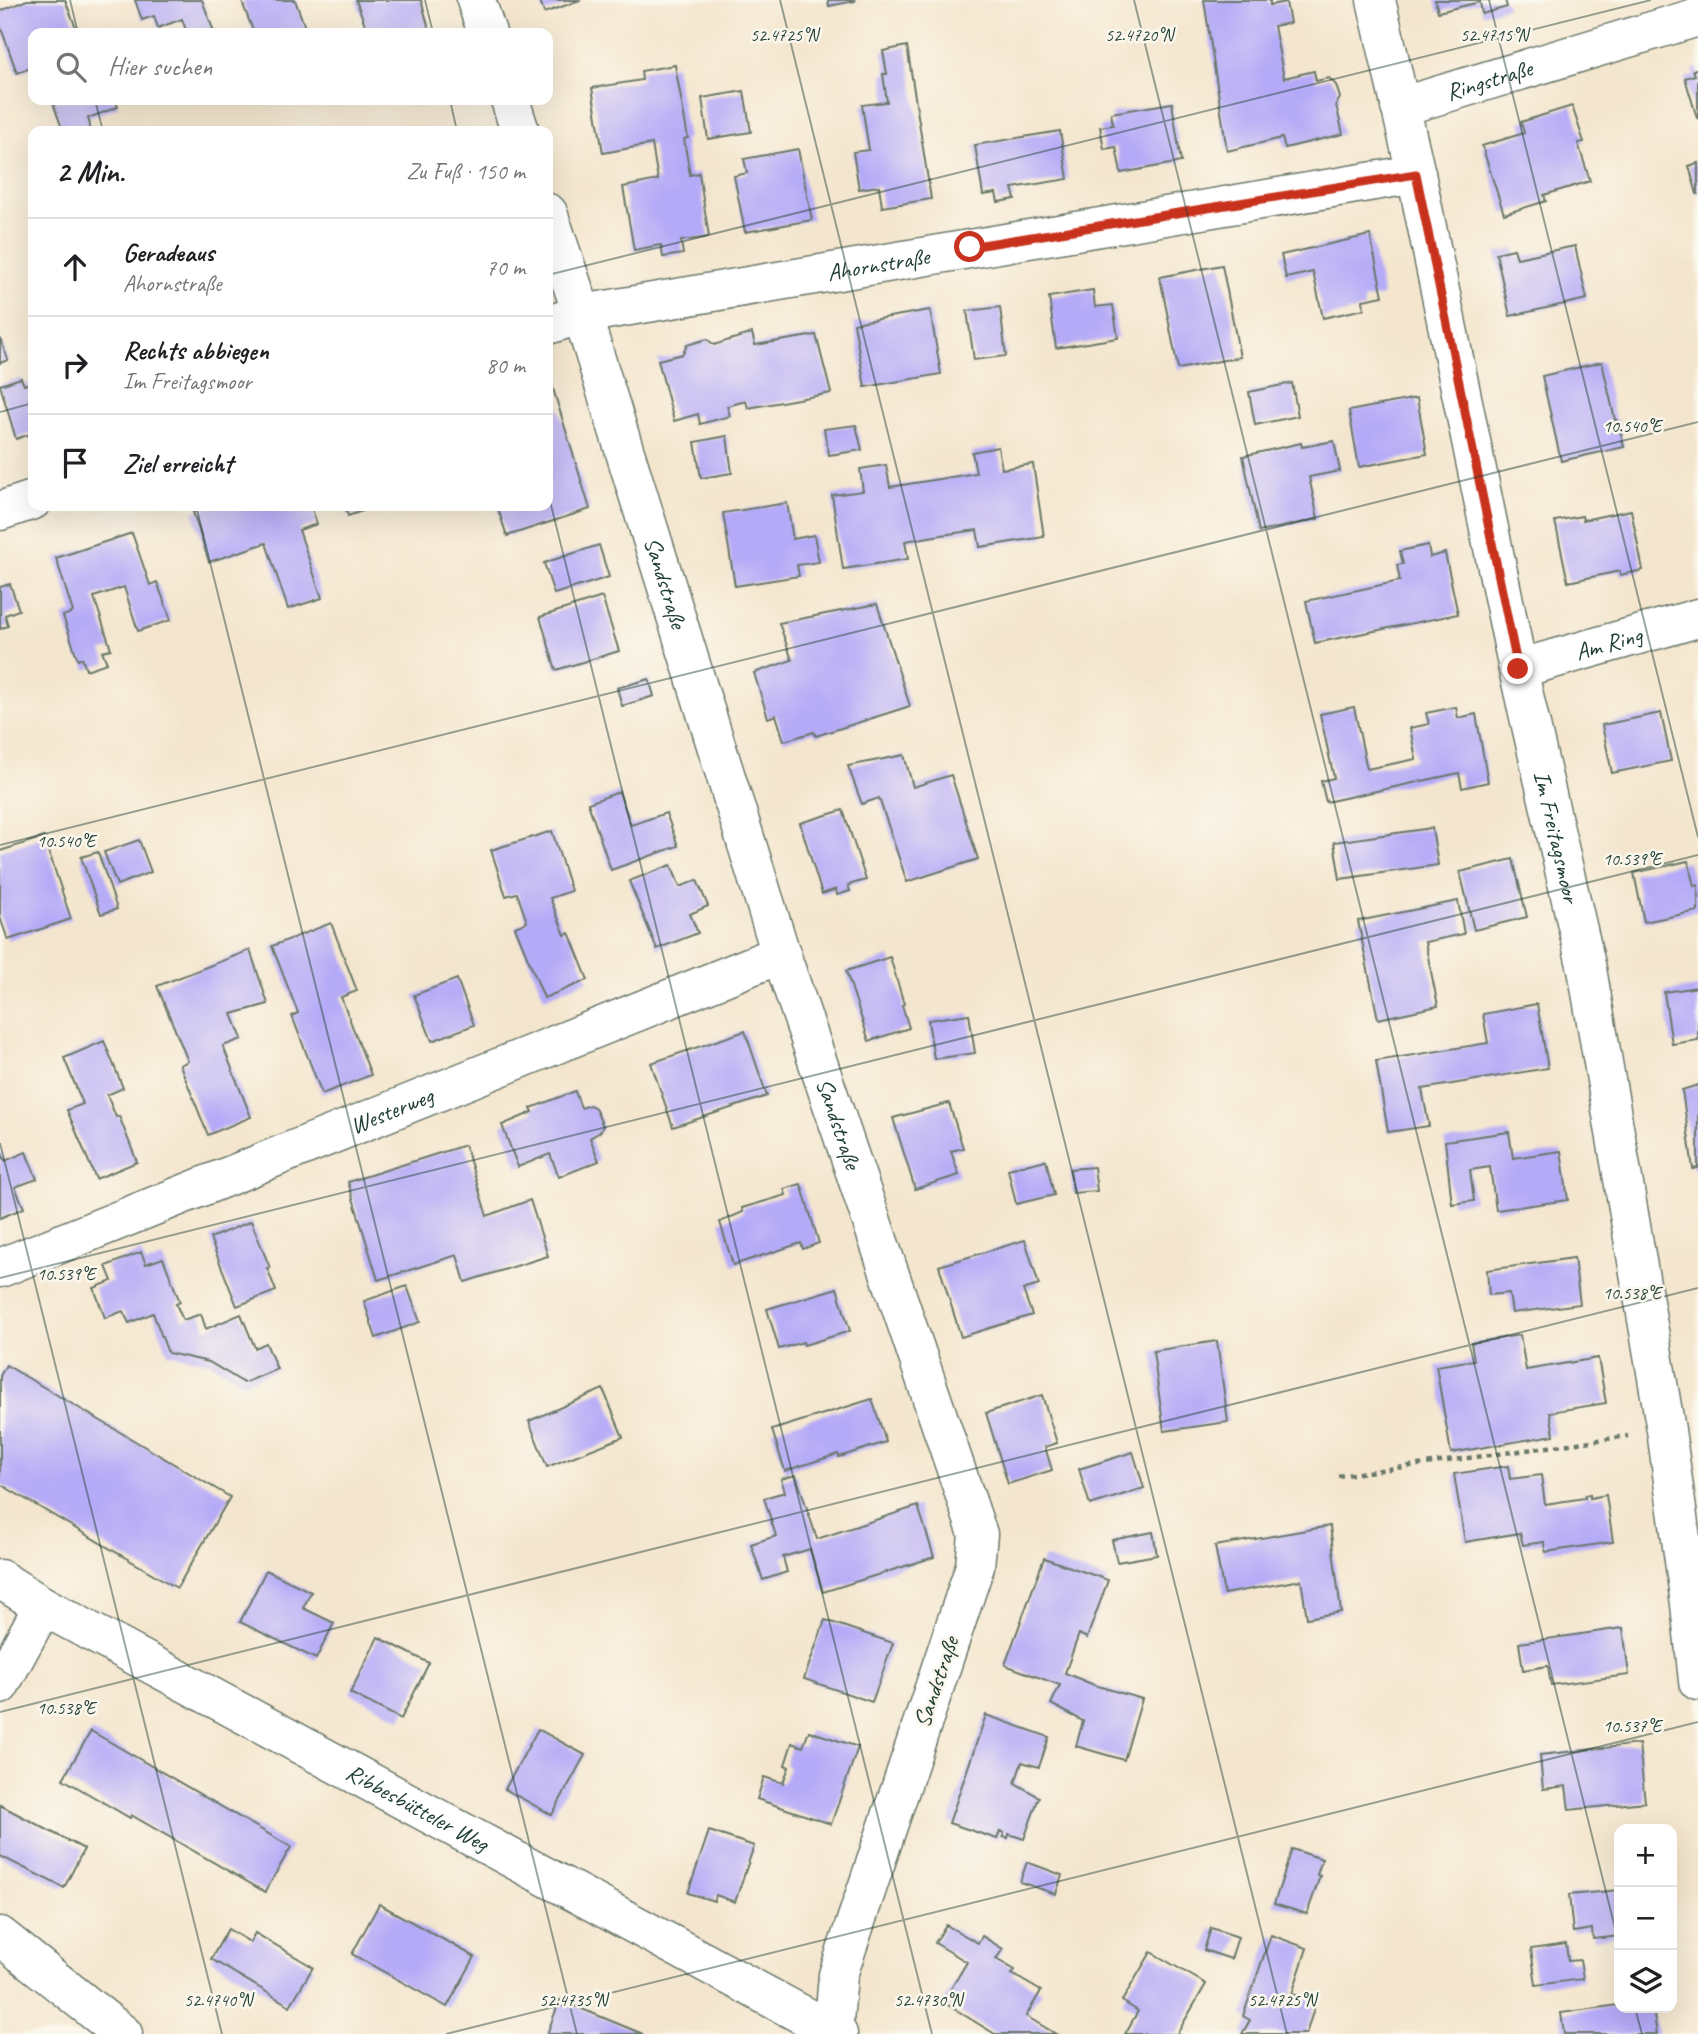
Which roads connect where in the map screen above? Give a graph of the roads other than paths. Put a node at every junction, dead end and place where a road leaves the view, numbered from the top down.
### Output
1 (476, 0) edge
2 (1377, 0) edge
3 (1698, 17) edge
4 (486, 28) edge
5 (512, 105) edge
6 (1400, 107) junction
7 (518, 126) edge
8 (1416, 174) junction
9 (553, 244) edge
10 (565, 320) edge
11 (28, 501) edge
12 (0, 511) edge
13 (1698, 618) edge
14 (1518, 669) junction
15 (781, 954) junction
16 (0, 1268) edge
17 (0, 1579) edge
18 (43, 1606) junction
19 (1698, 1681) edge
20 (0, 1685) edge
21 (0, 1936) edge
22 (834, 2033) edge
23 (123, 2034) edge

1 - 4 street
2 - 6 street, Im Freitagsmoor
3 - 6 street, Ringstraße
5 - 7 street
6 - 8 street, Im Freitagsmoor
8 - 10 street, Ahornstraße
8 - 14 street, Im Freitagsmoor
9 - 10 street, Sandstraße
10 - 15 street, Sandstraße
11 - 12 street
13 - 14 street, Am Ring
14 - 19 street, Im Freitagsmoor
15 - 16 street, Westerweg
15 - 22 street, Sandstraße
17 - 18 street, Ribbesbütteler Weg
18 - 20 street
18 - 22 street, Ribbesbütteler Weg
21 - 23 street

